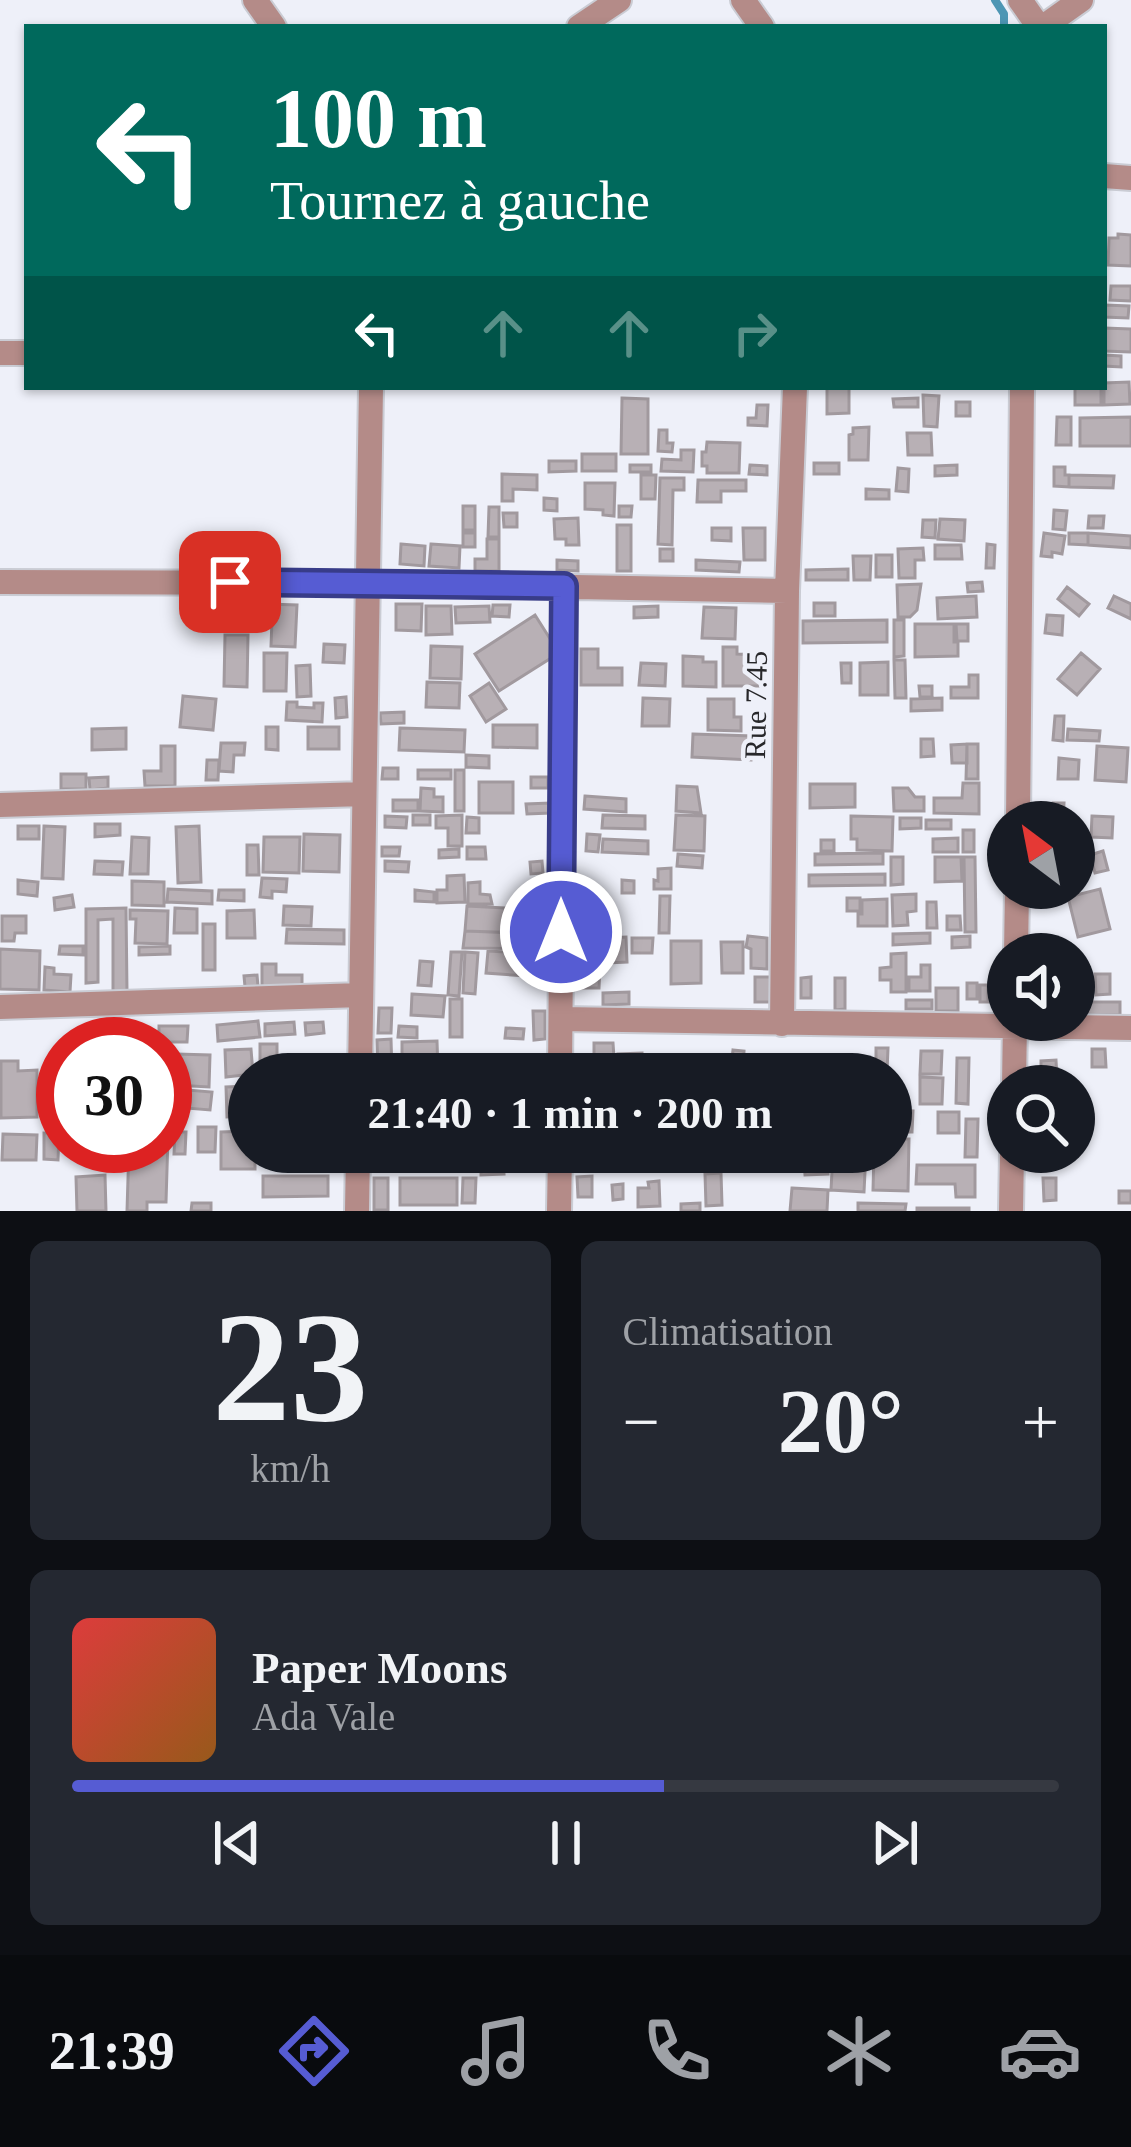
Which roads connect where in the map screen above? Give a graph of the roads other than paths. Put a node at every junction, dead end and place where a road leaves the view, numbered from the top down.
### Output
1 (619, 0) edge
2 (1020, 0) edge
3 (1081, 0) edge
4 (583, 24) edge
5 (1039, 24) edge
6 (1045, 24) edge
7 (371, 390) edge
8 (795, 390) edge
9 (1022, 390) edge
10 (0, 582) edge
11 (368, 583) junction
12 (564, 586) junction
13 (787, 592) junction
14 (364, 794) junction
15 (1018, 801) edge
16 (0, 805) edge
17 (361, 995) junction
18 (0, 1007) edge
19 (560, 1018) junction
20 (782, 1024) junction
21 (987, 1024) edge
22 (1095, 1027) edge
23 (1131, 1028) edge
24 (360, 1053) edge
25 (560, 1053) edge
26 (358, 1173) edge
27 (560, 1173) edge
28 (1012, 1173) edge
29 (357, 1211) edge
30 (559, 1211) edge
31 (1011, 1211) edge

1 - 4 street
2 - 5 street
3 - 6 street
7 - 11 street
8 - 13 street, Rue 7.45
9 - 15 street
10 - 11 street
11 - 12 street
11 - 14 street
12 - 13 street
12 - 19 street
13 - 20 street, Rue 7.45
14 - 16 street
14 - 17 street
17 - 18 street
17 - 24 street
19 - 20 street
19 - 25 street
20 - 21 street
22 - 23 street
26 - 29 street
27 - 30 street
28 - 31 street

